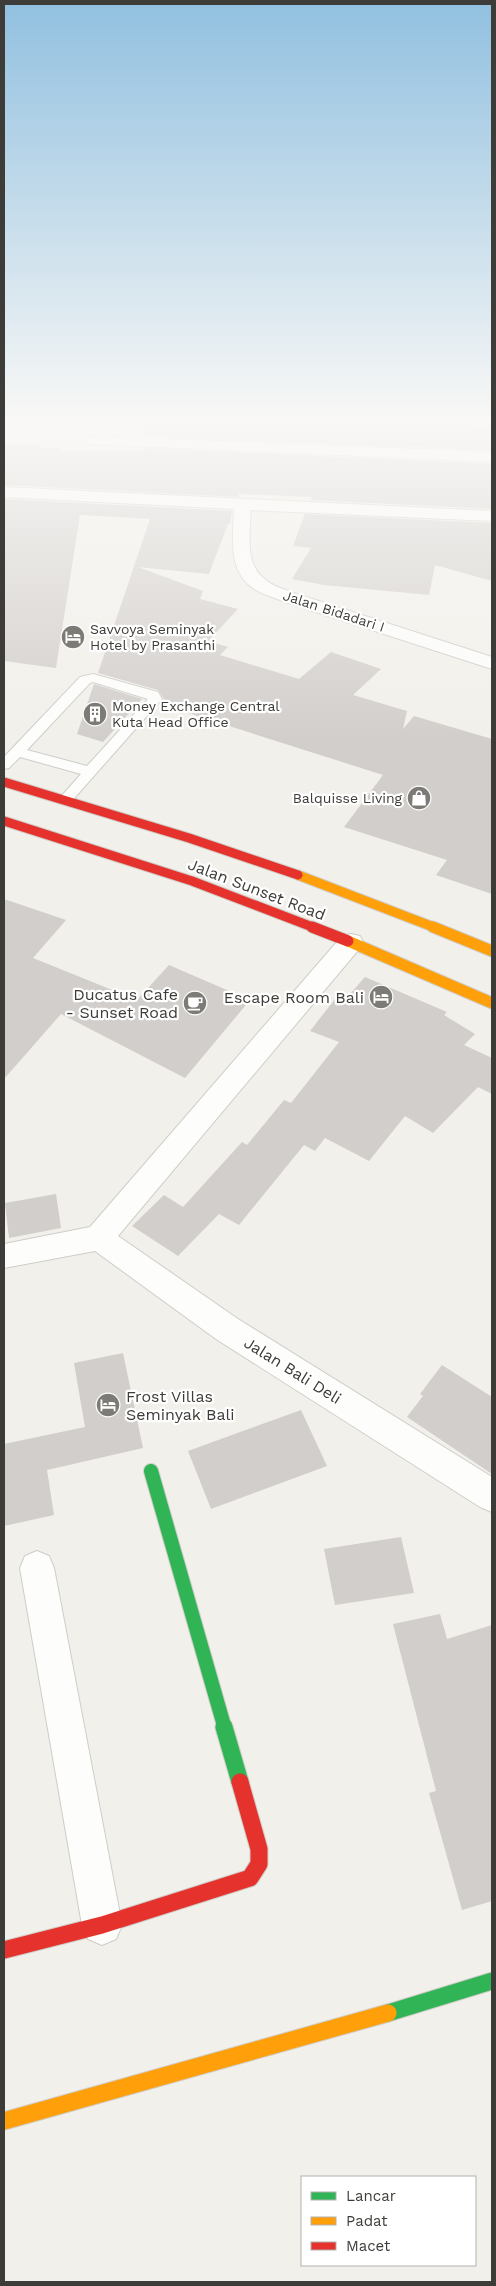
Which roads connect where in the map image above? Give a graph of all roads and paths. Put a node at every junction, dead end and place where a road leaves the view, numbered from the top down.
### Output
1 (243, 525) edge
2 (492, 663) edge
3 (16, 751) junction
4 (4, 765) edge
5 (91, 772) junction
6 (4, 782) edge
7 (65, 800) junction
8 (4, 821) edge
9 (351, 942) junction
10 (492, 951) edge
11 (492, 1003) edge
12 (99, 1238) junction
13 (4, 1256) edge
14 (151, 1471) dead end
15 (492, 1496) edge
16 (37, 1568) dead end
17 (102, 1925) junction
18 (4, 1950) edge
19 (492, 1981) edge
20 (4, 2121) edge

1 - 2 street, Jalan Bidadari I
3 - 4 lane
3 - 5 lane
3 - 5 lane
5 - 7 lane
6 - 7 main road, Jalan Sunset Road
7 - 10 main road, Jalan Sunset Road
8 - 9 main road, Jalan Sunset Road
9 - 11 main road, Jalan Sunset Road
9 - 12 street
12 - 13 street
12 - 15 street, Jalan Bali Deli
14 - 17 main road
16 - 17 street
17 - 18 main road
19 - 20 main road

